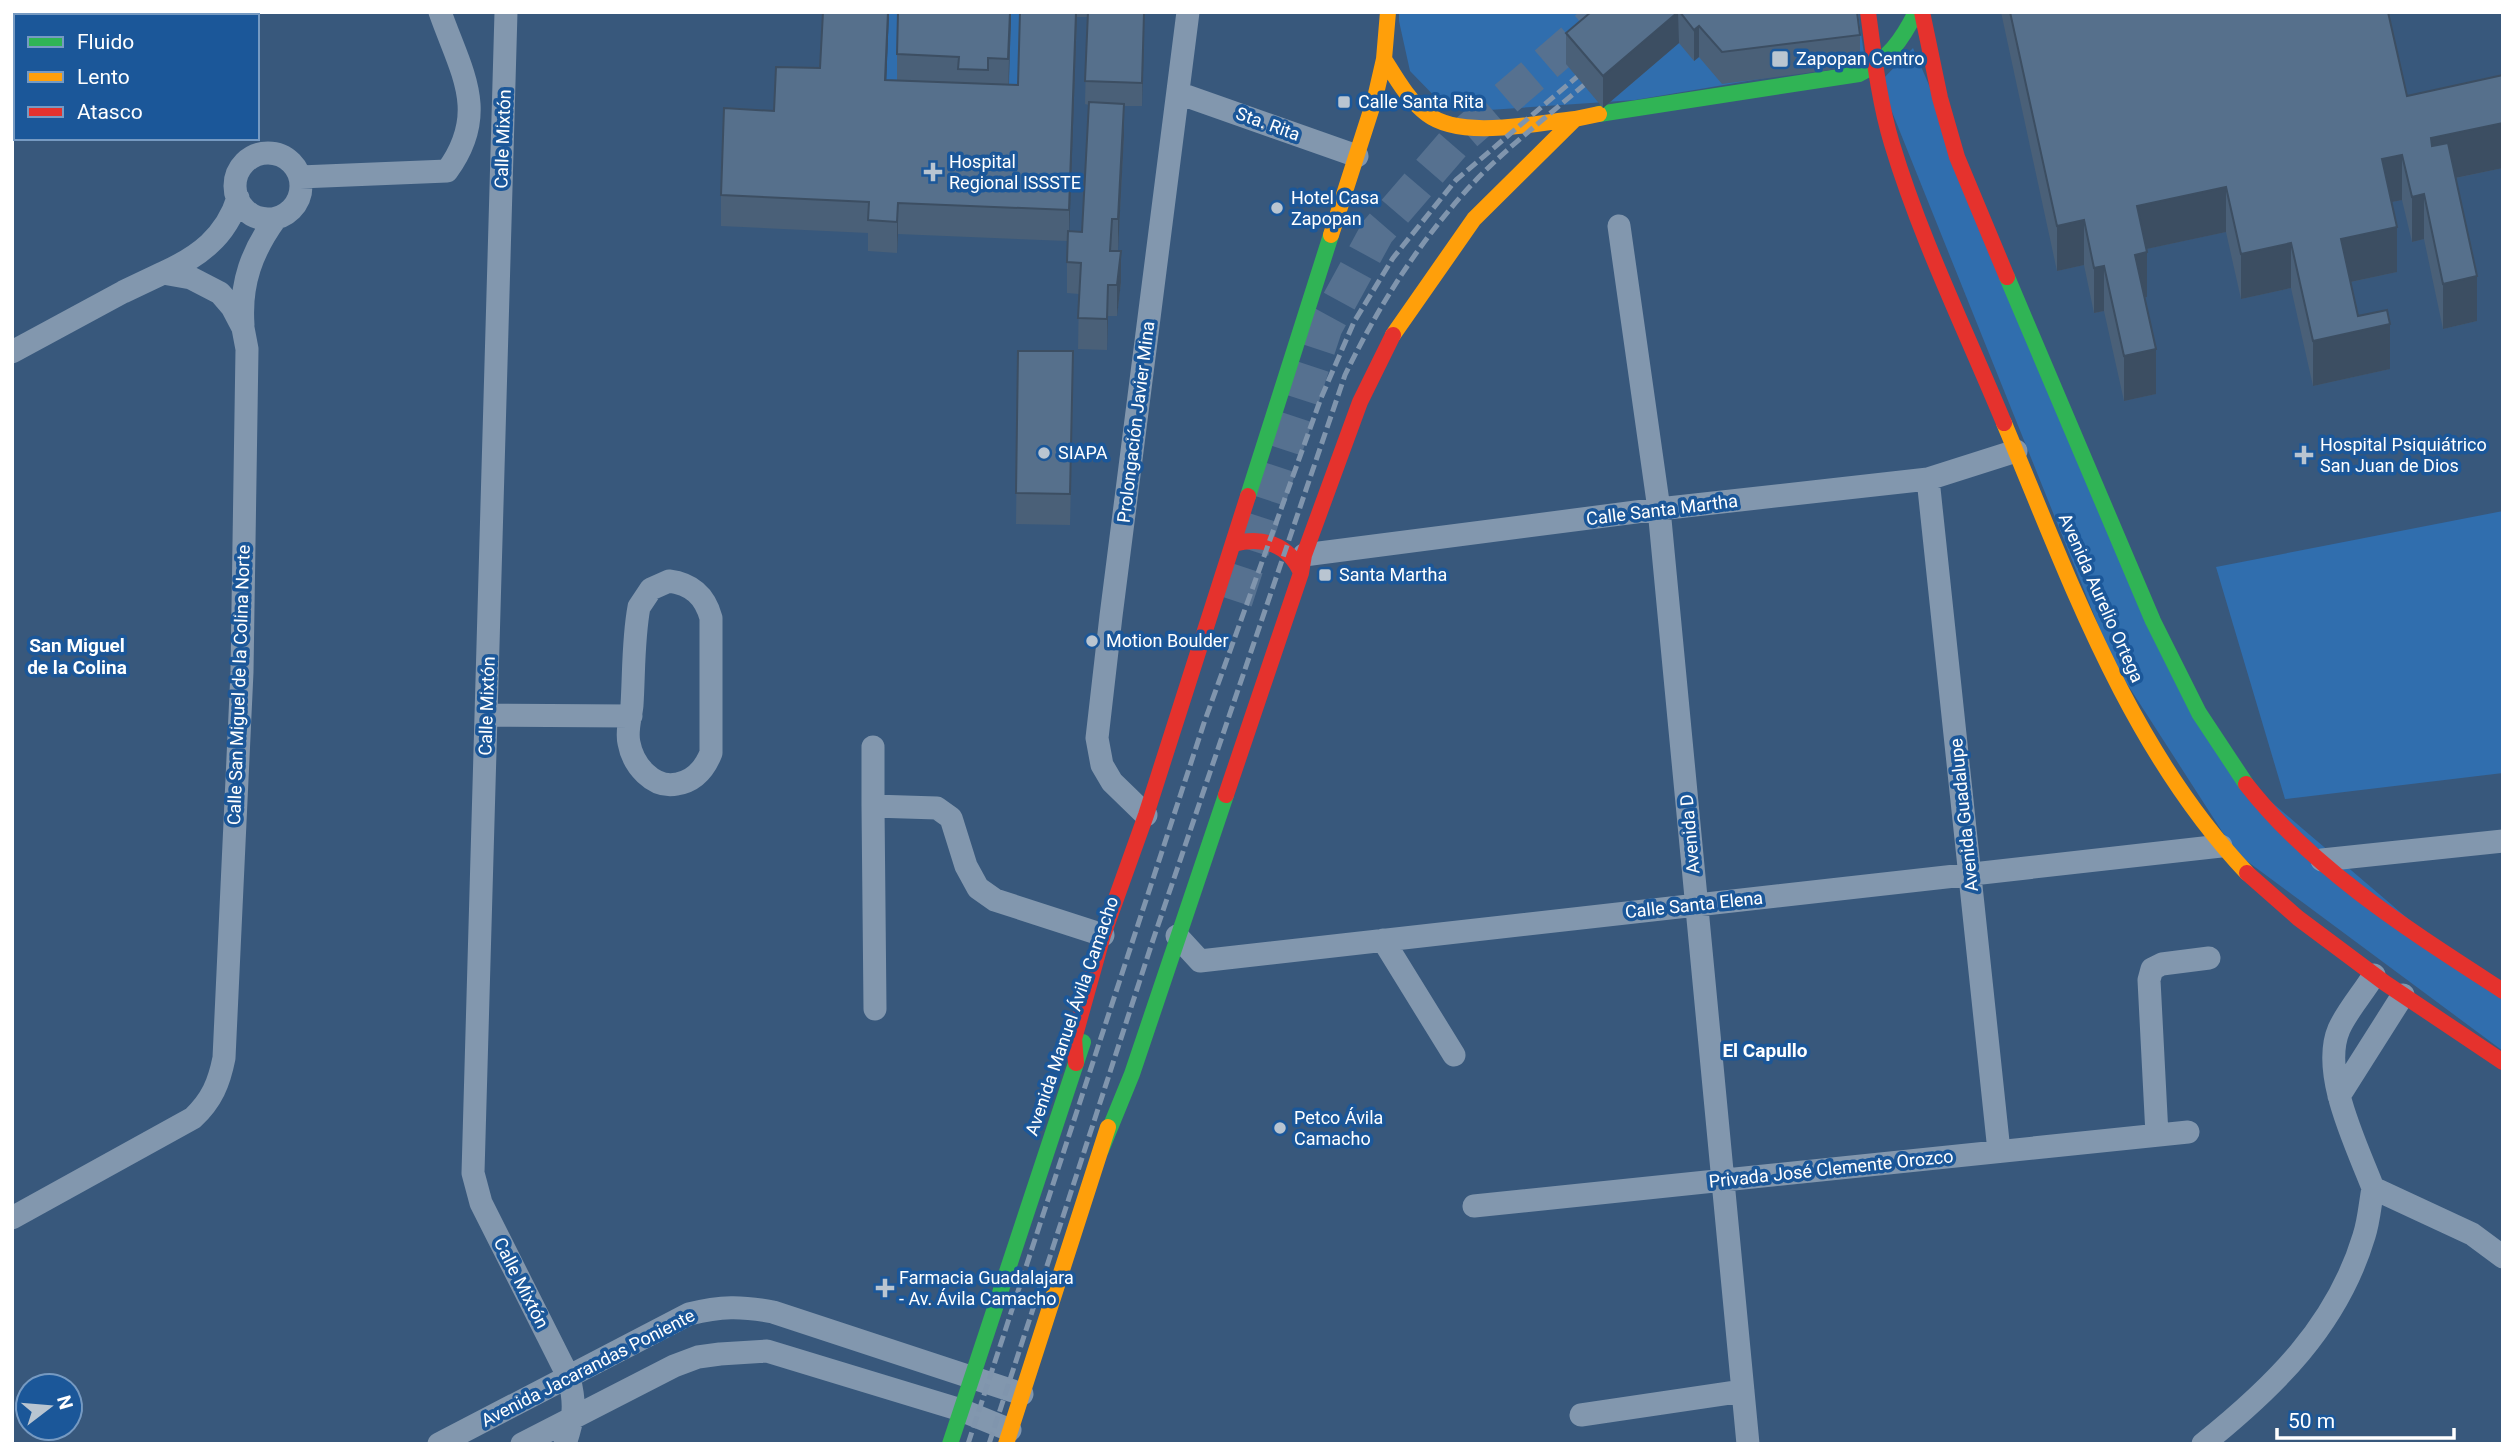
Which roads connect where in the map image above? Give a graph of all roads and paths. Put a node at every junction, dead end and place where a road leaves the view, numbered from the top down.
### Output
1 (440, 12) edge
2 (506, 12) edge
3 (1188, 12) edge
4 (1388, 12) edge
5 (1868, 12) edge
6 (1916, 12) edge
7 (1922, 12) edge
8 (1384, 59) junction
9 (1875, 67) junction
10 (1178, 93) junction
11 (1575, 119) junction
12 (1357, 156) junction
13 (300, 177) junction
14 (237, 198) junction
15 (276, 218) junction
16 (1619, 226) dead end
17 (163, 273) junction
18 (243, 328) junction
19 (12, 352) edge
20 (2016, 451) junction
21 (1928, 479) junction
22 (1659, 509) junction
23 (1233, 544) junction
24 (1302, 564) junction
25 (1273, 614) dead end
26 (487, 715) junction
27 (631, 716) junction
28 (1189, 733) dead end
29 (873, 747) dead end
30 (873, 806) junction
31 (1146, 815) junction
32 (2503, 841) edge
33 (2221, 846) junction
34 (2322, 860) junction
35 (1970, 874) junction
36 (1696, 904) junction
37 (1103, 935) junction
38 (1177, 936) junction
39 (1383, 940) junction
40 (2209, 958) dead end
41 (2387, 985) junction
42 (2503, 990) edge
43 (875, 1009) dead end
44 (1454, 1055) dead end
45 (2503, 1062) edge
46 (1076, 1063) junction
47 (2339, 1096) junction
48 (2188, 1132) dead end
49 (2157, 1135) junction
50 (1101, 1150) junction
51 (1999, 1152) junction
52 (1723, 1180) junction
53 (2373, 1188) junction
54 (1474, 1206) dead end
55 (12, 1218) edge
56 (2503, 1257) edge
57 (569, 1378) junction
58 (972, 1378) junction
59 (1743, 1391) junction
60 (1022, 1394) junction
61 (961, 1410) junction
62 (1581, 1415) dead end
63 (574, 1417) junction
64 (1008, 1437) edge
65 (2206, 1443) edge
66 (439, 1444) edge
67 (522, 1444) edge
68 (565, 1444) edge
69 (950, 1444) edge
70 (1748, 1444) edge

1 - 13 street
2 - 26 street, Calle Mixtón
3 - 10 street, Prolongación Javier Mina
4 - 8 main road
5 - 9 main road, Avenida Aurelio Ortega
6 - 9 main road
7 - 34 main road
8 - 11 main road
8 - 12 main road
9 - 11 main road
9 - 20 main road, Avenida Aurelio Ortega
10 - 12 street, Sta. Rita
10 - 31 street, Prolongación Javier Mina
11 - 24 main road
12 - 23 main road
13 - 14 street
13 - 15 street
14 - 15 street
14 - 17 street
15 - 18 street
16 - 22 street, Avenida D
17 - 18 street, Calle San Miguel de la Colina Norte
17 - 19 street
18 - 55 street, Calle San Miguel de la Colina Norte
20 - 21 street, Calle Santa Martha
20 - 33 main road, Avenida Aurelio Ortega
21 - 22 street, Calle Santa Martha
21 - 35 street, Avenida Guadalupe
22 - 24 street, Calle Santa Martha
22 - 36 street, Avenida D
23 - 24 main road
23 - 31 main road
24 - 38 main road
25 - 50 main road
26 - 27 street
26 - 57 street, Calle Mixtón
27 - 27 street
28 - 46 main road, Avenida Manuel Ávila Camacho
29 - 30 street
30 - 37 street
30 - 43 street
31 - 37 main road
32 - 34 street
33 - 35 street, Calle Santa Elena
33 - 41 main road, Avenida Aurelio Ortega
34 - 42 main road
35 - 36 street, Calle Santa Elena
35 - 51 street, Avenida Guadalupe
36 - 39 street, Calle Santa Elena
36 - 52 street, Avenida D
37 - 46 main road
38 - 39 street, Calle Santa Elena
38 - 50 main road
39 - 44 street
40 - 49 street
41 - 45 main road, Avenida Aurelio Ortega
41 - 47 street
41 - 47 street
46 - 58 main road, Avenida Manuel Ávila Camacho
47 - 53 street
48 - 49 street, Privada José Clemente Orozco
49 - 51 street, Privada José Clemente Orozco
50 - 60 main road
51 - 52 street, Privada José Clemente Orozco
52 - 54 street, Privada José Clemente Orozco
52 - 59 street, Avenida D
53 - 56 street
53 - 65 street
57 - 58 street, Avenida Jacarandas Poniente
57 - 63 street, Calle Mixtón
57 - 66 street, Avenida Jacarandas Poniente
58 - 60 street, Avenida Jacarandas Poniente
58 - 61 main road, Avenida Manuel Ávila Camacho
59 - 62 street
59 - 70 street, Avenida D
60 - 64 main road
61 - 63 street, Avenida Jacarandas Poniente
61 - 64 street, Avenida Jacarandas Poniente
61 - 69 main road, Avenida Manuel Ávila Camacho
63 - 67 street, Avenida Jacarandas Poniente
63 - 68 street

